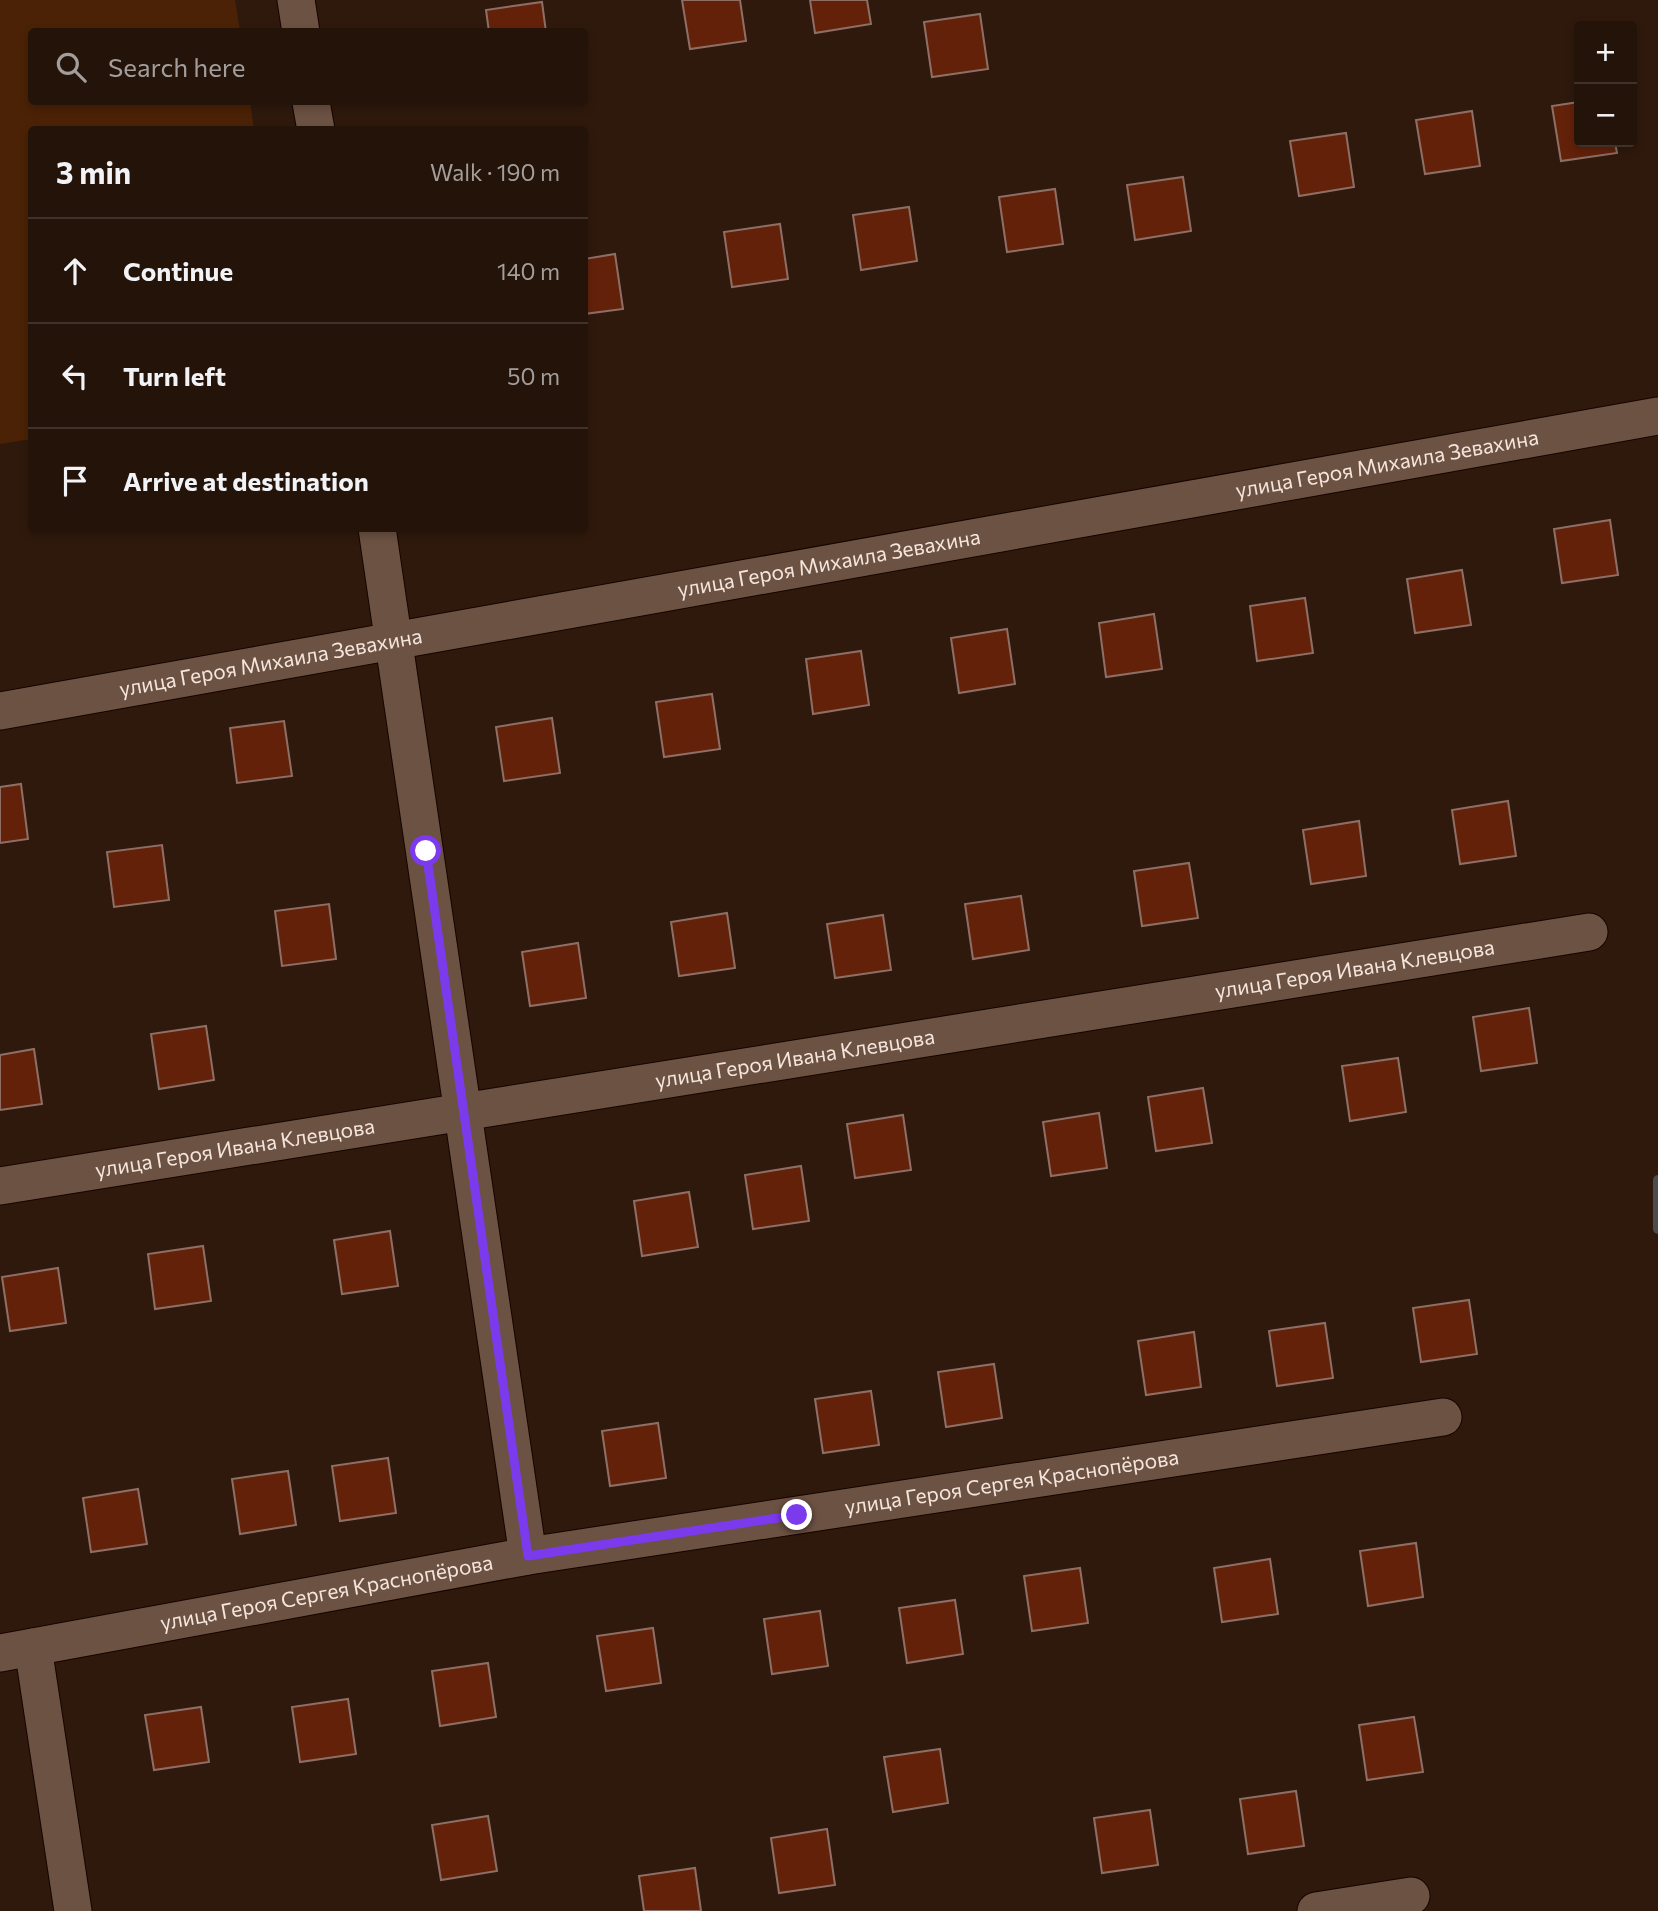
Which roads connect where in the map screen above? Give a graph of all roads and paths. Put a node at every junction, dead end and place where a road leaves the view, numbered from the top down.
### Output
1 (296, 0) edge
2 (300, 28) edge
3 (312, 105) edge
4 (315, 126) edge
5 (1658, 416) edge
6 (378, 532) edge
7 (394, 641) junction
8 (0, 710) edge
9 (1588, 932) dead end
10 (465, 1114) junction
11 (0, 1186) edge
12 (1443, 1416) dead end
13 (528, 1556) junction
14 (16, 1650) edge
15 (1411, 1896) dead end
16 (73, 1911) edge
17 (1316, 1911) edge

1 - 2 street
3 - 4 street
5 - 7 street, улица Героя Михаила Зевахина
6 - 7 street
7 - 8 street, улица Героя Михаила Зевахина
7 - 10 street
9 - 10 street, улица Героя Ивана Клевцова
10 - 11 street, улица Героя Ивана Клевцова
10 - 13 street
12 - 13 street, улица Героя Сергея Краснопёрова
13 - 14 street, улица Героя Сергея Краснопёрова
14 - 16 street
15 - 17 street

